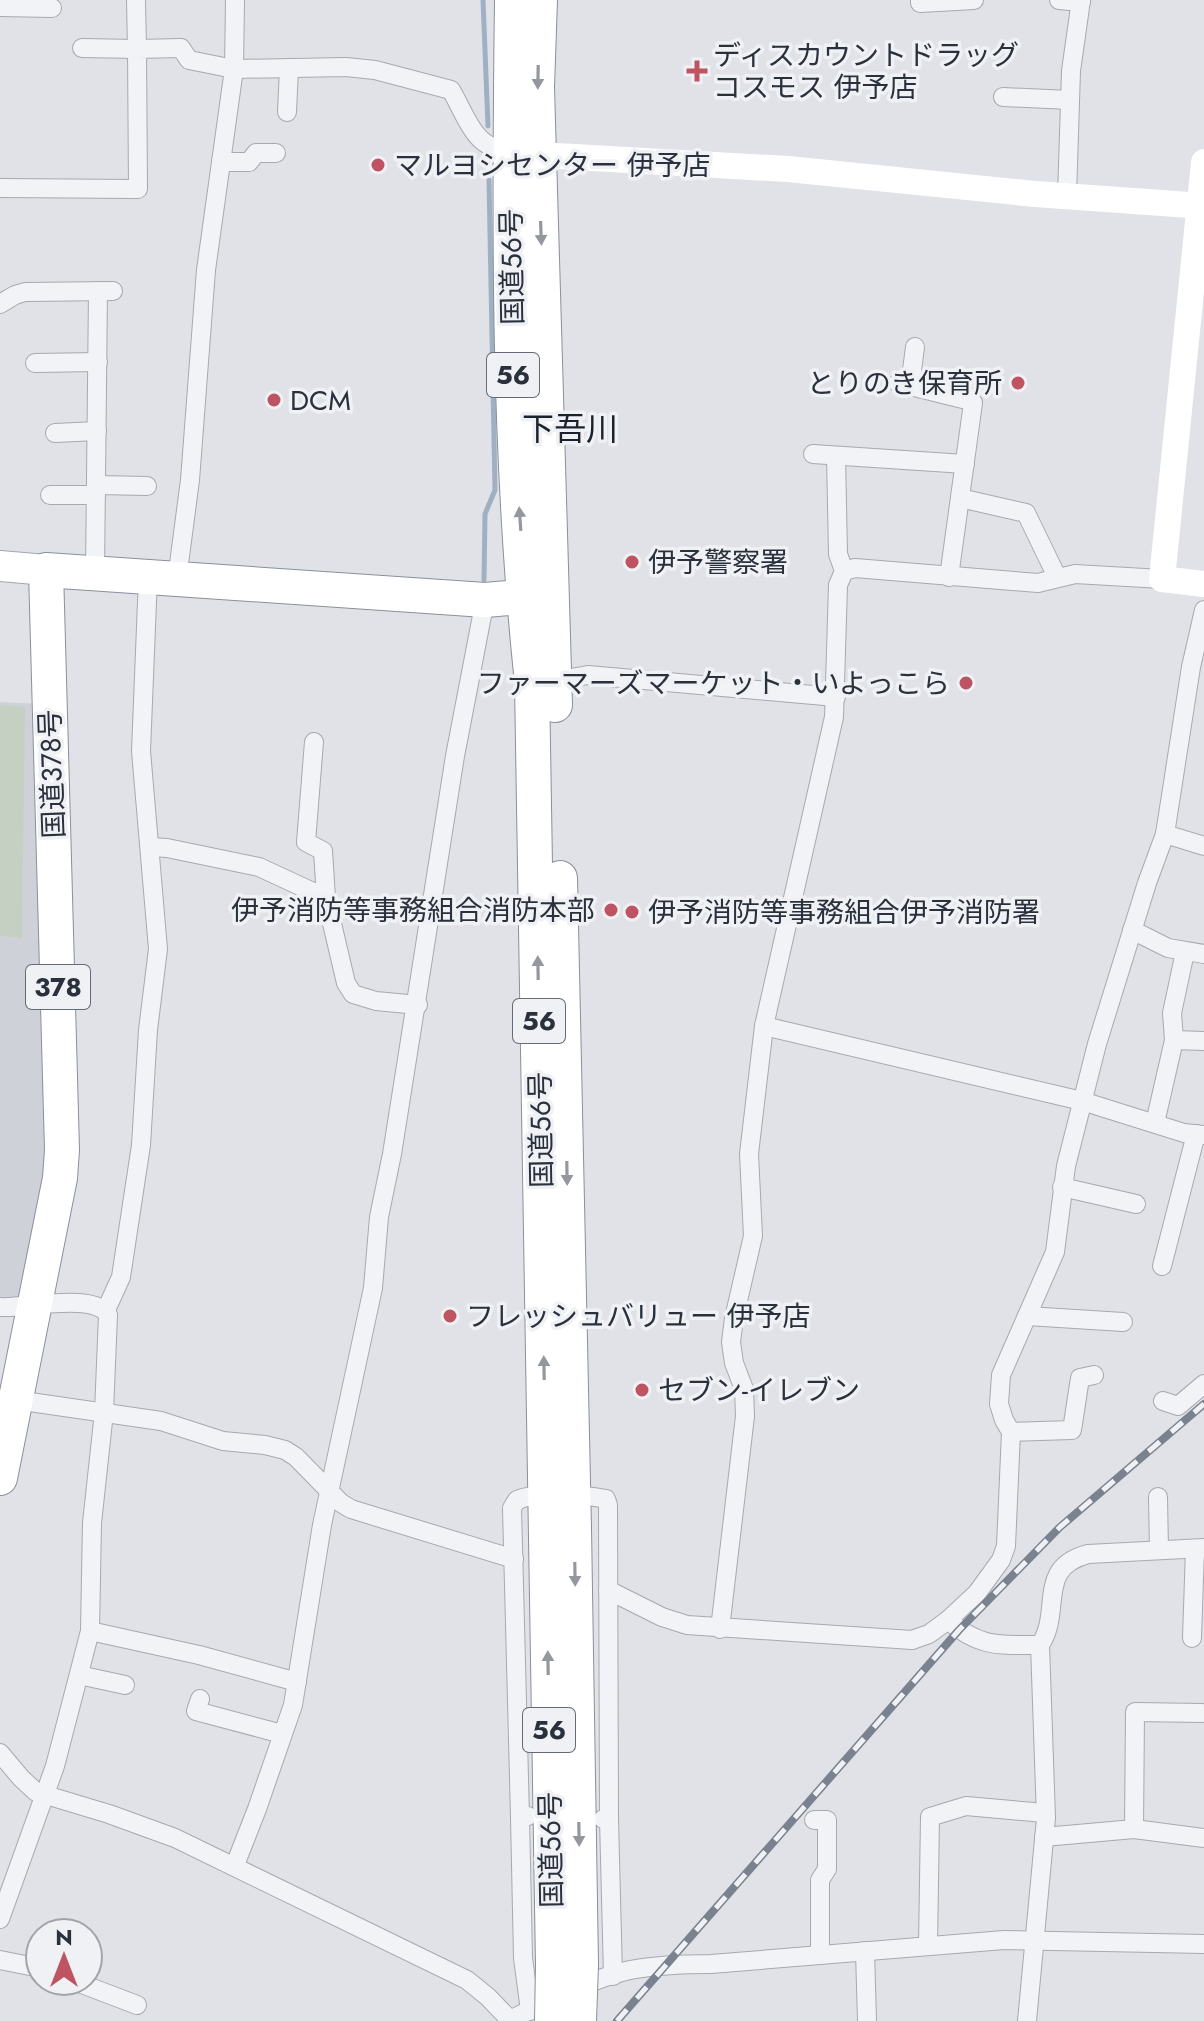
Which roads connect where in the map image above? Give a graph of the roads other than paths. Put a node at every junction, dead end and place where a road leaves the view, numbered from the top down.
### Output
1 (136, 0) edge
2 (235, 0) edge
3 (512, 0) edge
4 (540, 0) edge
5 (920, 0) edge
6 (974, 0) edge
7 (1059, 0) edge
8 (1081, 1) edge
9 (0, 7) edge
10 (52, 10) edge
11 (82, 48) dead end
12 (137, 49) junction
13 (289, 68) junction
14 (234, 69) junction
15 (1003, 97) dead end
16 (1070, 100) junction
17 (287, 112) dead end
18 (276, 153) dead end
19 (525, 153) junction
20 (221, 162) junction
21 (1204, 162) edge
22 (0, 188) edge
23 (1067, 196) junction
24 (1201, 207) edge
25 (0, 304) edge
26 (915, 347) dead end
27 (98, 362) junction
28 (35, 363) dead end
29 (97, 431) junction
30 (55, 433) dead end
31 (813, 454) dead end
32 (836, 456) junction
33 (965, 464) junction
34 (147, 486) dead end
35 (96, 490) junction
36 (50, 495) dead end
37 (960, 498) junction
38 (0, 566) edge
39 (46, 570) junction
40 (844, 571) junction
41 (95, 573) junction
42 (949, 577) junction
43 (1057, 577) junction
44 (162, 578) junction
45 (1162, 579) junction
46 (1204, 584) edge
47 (537, 596) junction
48 (485, 600) junction
49 (1204, 610) edge
50 (543, 682) junction
51 (836, 697) junction
52 (314, 742) dead end
53 (1165, 834) junction
54 (1204, 846) edge
55 (151, 847) junction
56 (326, 898) junction
57 (1132, 930) junction
58 (1185, 952) junction
59 (1204, 954) edge
60 (418, 1005) junction
61 (764, 1026) junction
62 (1174, 1040) junction
63 (1204, 1041) edge
64 (1082, 1101) junction
65 (1155, 1123) junction
66 (1200, 1134) edge
67 (1062, 1187) junction
68 (1136, 1204) dead end
69 (1162, 1266) dead end
70 (17, 1306) edge
71 (106, 1310) junction
72 (1027, 1316) junction
73 (1123, 1322) dead end
74 (1094, 1375) dead end
75 (1204, 1384) edge
76 (16, 1400) junction
77 (1163, 1401) dead end
78 (104, 1412) junction
79 (1011, 1432) junction
80 (0, 1478) edge
81 (331, 1491) junction
82 (559, 1496) junction
83 (1158, 1497) dead end
84 (1199, 1549) edge
85 (1159, 1550) junction
86 (514, 1559) junction
87 (608, 1590) junction
88 (948, 1620) junction
89 (720, 1629) junction
90 (90, 1631) junction
91 (1192, 1638) dead end
92 (1040, 1645) junction
93 (79, 1675) junction
94 (297, 1682) junction
95 (125, 1685) dead end
96 (200, 1699) dead end
97 (1202, 1713) dead end
98 (282, 1734) junction
99 (0, 1753) edge
100 (45, 1795) junction
101 (1045, 1813) junction
102 (814, 1820) dead end
103 (1134, 1829) junction
104 (1044, 1837) junction
105 (1204, 1838) edge
106 (235, 1865) junction
107 (0, 1919) edge
108 (1033, 1940) junction
109 (1204, 1944) edge
110 (928, 1946) junction
111 (865, 1951) junction
112 (820, 1955) junction
113 (0, 1960) edge
114 (24, 1965) edge
115 (567, 1965) junction
116 (613, 1976) junction
117 (104, 1992) edge
118 (137, 2005) dead end
119 (541, 2016) edge
120 (510, 2021) edge
121 (579, 2021) edge
122 (867, 2021) edge
123 (1027, 2021) edge

1 - 12 street
2 - 14 street
3 - 19 highway, 国道56号 / 56
4 -> 19 highway, 国道56号 / 56
5 - 6 street
7 - 8 street
8 - 16 street
9 - 10 street
11 - 12 street
12 - 14 street
12 - 22 street
13 - 14 street
13 - 17 street
13 - 19 street
14 - 20 street
15 - 16 street
16 - 23 street
18 - 20 street
19 - 23 street
19 - 47 highway, 国道56号 / 56
20 - 44 street
21 - 24 street
23 - 24 street
24 - 45 street
25 - 27 street
26 - 33 street
27 - 28 street
27 - 29 street
29 - 30 street
29 - 35 street
31 - 32 street
32 - 33 street
32 - 40 street
33 - 37 street
34 - 35 street
35 - 36 street
35 - 41 street
37 - 42 street
37 - 43 street
38 - 39 main road
39 - 41 highway
39 - 70 highway, 国道378号 / 378
40 - 42 street
40 - 51 street
41 - 44 highway
42 - 43 street
43 - 45 street
44 - 48 highway
44 - 55 street
45 - 46 street
47 - 48 highway
47 - 50 highway, 国道56号 / 56
48 - 60 street
49 - 53 street
50 - 51 street
50 - 82 highway, 国道56号 / 56
51 - 61 street
52 - 56 street
53 - 54 street
53 - 57 street
55 - 56 street
55 - 71 street
56 - 60 street
57 - 58 street
57 - 64 street
58 - 59 street
58 - 62 street
60 - 81 street
61 - 64 street
61 - 89 street
62 - 63 street
62 - 65 street
64 - 65 street
64 - 67 street
65 - 66 street
66 - 69 street
67 - 68 street
67 - 72 street
70 - 71 street
70 - 76 highway, 国道378号 / 378
71 - 78 street
72 - 73 street
72 - 79 street
74 - 79 street
75 - 77 street
76 - 78 street
76 - 80 highway, 国道378号 / 378
78 - 81 street
78 - 90 street
79 - 88 street
81 - 86 street
81 - 94 street
82 - 86 street
82 - 87 street
82 - 115 highway, 国道56号 / 56
83 - 85 street
84 - 85 street
84 - 91 street
85 - 92 street
86 - 119 street
87 - 89 street
87 - 116 street
88 - 89 street
88 - 92 street
90 - 93 street
90 - 94 street
92 - 101 street
93 - 95 street
93 - 100 street
94 - 98 street
96 - 98 street
97 - 103 street
98 - 106 street
99 - 100 street
100 - 106 street
100 - 107 street
101 - 104 street
101 - 110 street
102 - 112 street
103 - 104 street
103 - 105 street
104 - 108 street
106 - 120 street
108 - 109 street
108 - 110 street
108 - 123 street
110 - 111 street
111 - 112 street
111 - 122 street
112 - 116 street
113 - 114 street
115 - 119 highway, 国道56号 / 56, bridge
115 - 121 highway, 国道56号 / 56, bridge
116 - 119 street
117 - 118 street
119 - 120 street

